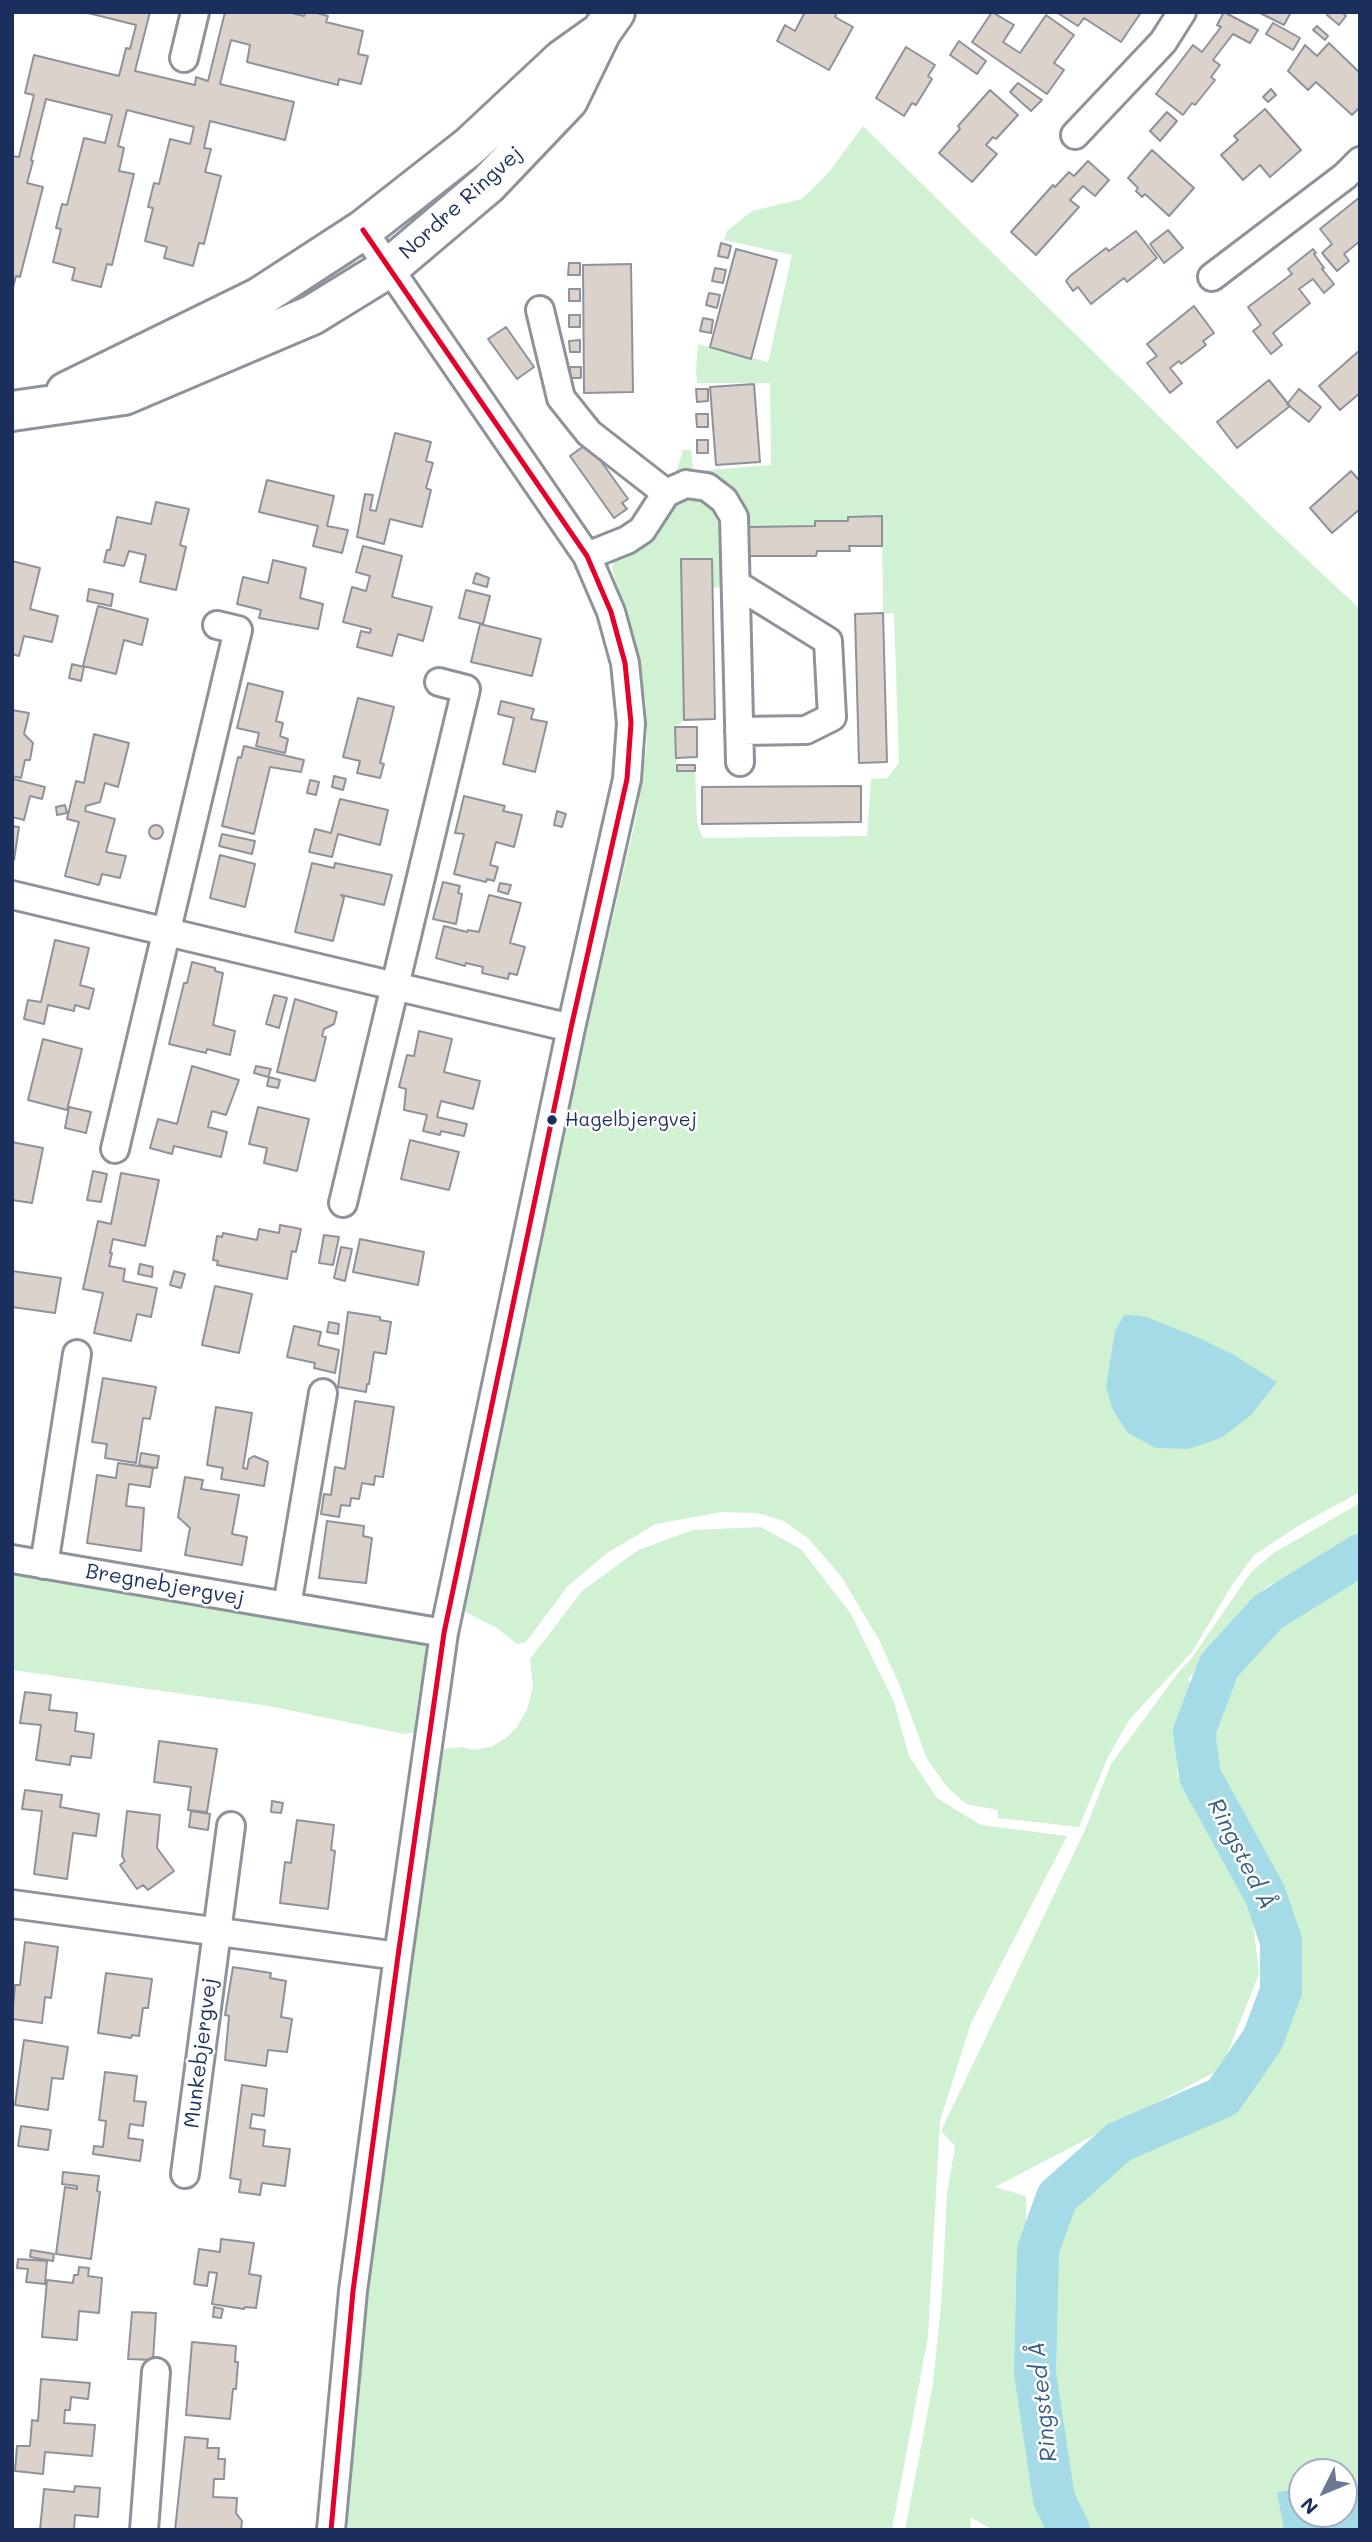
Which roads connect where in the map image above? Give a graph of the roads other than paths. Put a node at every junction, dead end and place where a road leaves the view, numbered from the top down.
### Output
1 (195, 12) edge
2 (1182, 12) edge
3 (608, 22) edge
4 (184, 58) dead end
5 (1075, 135) dead end
6 (1360, 161) edge
7 (363, 230) junction
8 (390, 267) junction
9 (1212, 277) dead end
10 (540, 310) dead end
11 (26, 408) edge
12 (666, 493) junction
13 (587, 556) junction
14 (736, 584) junction
15 (218, 625) dead end
16 (439, 682) dead end
17 (739, 731) junction
18 (740, 762) dead end
19 (12, 895) edge
20 (165, 932) junction
21 (395, 986) junction
22 (571, 1028) junction
23 (115, 1149) dead end
24 (343, 1203) dead end
25 (77, 1354) dead end
26 (323, 1393) dead end
27 (12, 1559) edge
28 (44, 1564) junction
29 (287, 1606) junction
30 (444, 1633) junction
31 (231, 1826) dead end
32 (12, 1904) edge
33 (217, 1931) junction
34 (398, 1956) junction
35 (185, 2174) dead end
36 (156, 2372) dead end
37 (144, 2530) edge
38 (331, 2530) edge

1 - 4 street
2 - 5 street
3 - 7 street, Nordre Ringvej
3 - 8 street, Nordre Ringvej
6 - 9 street
7 - 8 street
7 - 11 street, Nordre Ringvej
8 - 11 street, Nordre Ringvej
8 - 13 street
10 - 12 street
12 - 13 street
12 - 14 street
13 - 22 street
14 - 17 street
14 - 17 street
15 - 20 street
16 - 21 street
17 - 18 street
19 - 20 street
20 - 21 street
20 - 23 street
21 - 22 street
21 - 24 street
22 - 30 street
25 - 28 street
26 - 29 street
27 - 28 street, Bregnebjergvej
28 - 29 street, Bregnebjergvej
29 - 30 street, Bregnebjergvej
30 - 34 street
31 - 33 street, Munkebjergvej
32 - 33 street
33 - 34 street
33 - 35 street, Munkebjergvej
34 - 38 street
36 - 37 street

